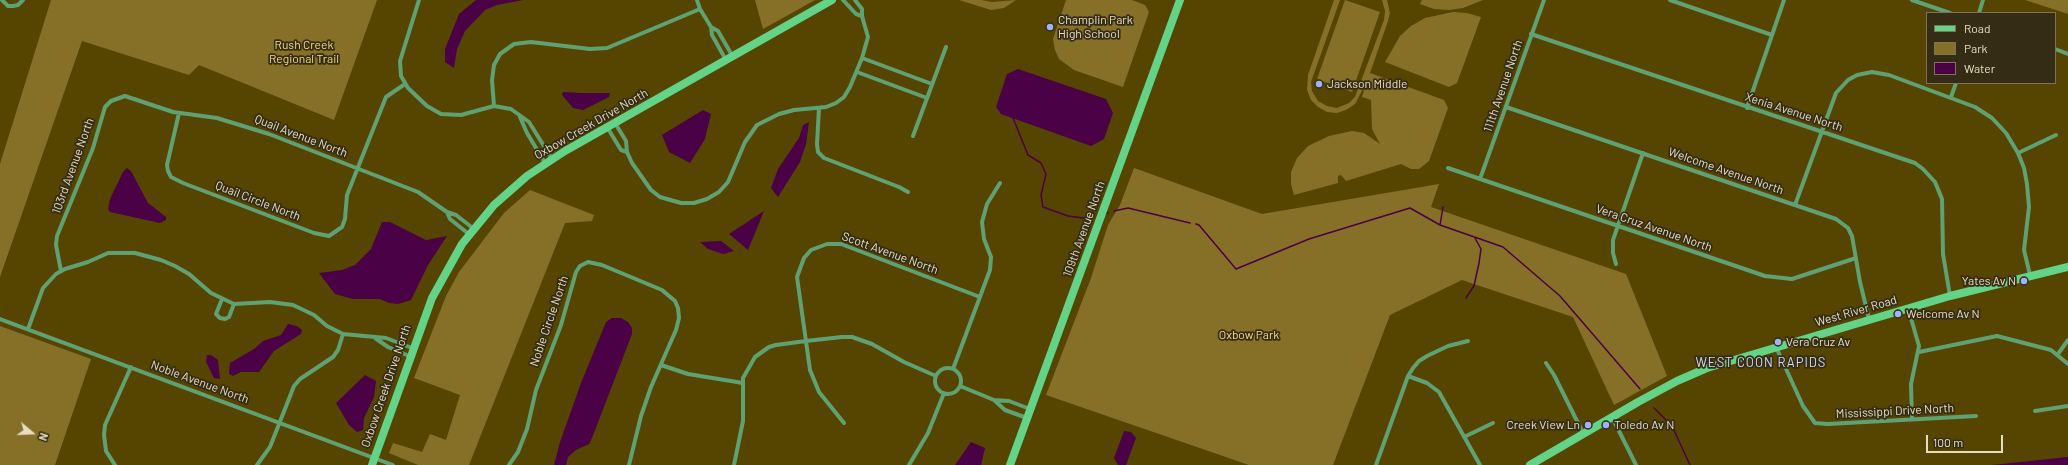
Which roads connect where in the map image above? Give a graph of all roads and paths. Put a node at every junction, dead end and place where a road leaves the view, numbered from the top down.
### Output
1 (2, 0) edge
2 (23, 0) edge
3 (419, 0) edge
4 (698, 0) edge
5 (832, 0) edge
6 (843, 0) edge
7 (855, 0) edge
8 (1180, 0) edge
9 (1544, 0) edge
10 (1670, 0) edge
11 (1784, 0) edge
12 (1912, 0) edge
13 (1983, 0) edge
14 (700, 9) junction
15 (1947, 12) edge
16 (1979, 12) edge
17 (862, 16) junction
18 (711, 27) junction
19 (1532, 34) junction
20 (1772, 35) junction
21 (946, 47) dead end
22 (2056, 49) edge
23 (2068, 54) edge
24 (862, 58) junction
25 (730, 59) junction
26 (857, 72) junction
27 (405, 84) junction
28 (932, 84) junction
29 (1956, 84) edge
30 (1952, 97) junction
31 (927, 98) junction
32 (140, 100) joint
33 (494, 106) junction
34 (1506, 107) junction
35 (819, 108) junction
36 (1747, 108) junction
37 (178, 113) junction
38 (466, 114) junction
39 (520, 117) junction
40 (468, 120) dead end
41 (611, 125) junction
42 (1821, 132) junction
43 (913, 136) dead end
44 (2056, 136) dead end
45 (627, 152) junction
46 (2018, 153) junction
47 (1643, 154) junction
48 (549, 161) junction
49 (1448, 168) dead end
50 (357, 169) junction
51 (1480, 179) junction
52 (1000, 183) dead end
53 (908, 192) dead end
54 (1795, 205) junction
55 (447, 212) junction
56 (1618, 226) junction
57 (472, 232) junction
58 (1856, 258) junction
59 (1616, 264) dead end
60 (2068, 267) edge
61 (61, 271) junction
62 (2030, 276) junction
63 (1950, 296) junction
64 (980, 297) junction
65 (222, 299) junction
66 (234, 304) junction
67 (1908, 308) junction
68 (0, 318) edge
69 (1869, 319) junction
70 (28, 329) junction
71 (343, 334) junction
72 (375, 338) junction
73 (2068, 340) edge
74 (806, 341) junction
75 (1468, 341) dead end
76 (1776, 347) junction
77 (412, 348) junction
78 (1919, 352) junction
79 (2058, 354) junction
80 (409, 356) junction
81 (1546, 362) dead end
82 (2068, 364) edge
83 (661, 365) junction
84 (132, 368) junction
85 (953, 369) junction
86 (936, 376) junction
87 (1408, 376) junction
88 (743, 383) junction
89 (960, 386) junction
90 (944, 393) junction
91 (994, 400) junction
92 (2068, 406) edge
93 (1030, 409) junction
94 (2035, 411) dead end
95 (1976, 416) dead end
96 (1612, 417) junction
97 (1027, 418) junction
98 (1912, 419) junction
99 (280, 423) junction
100 (844, 423) dead end
101 (1493, 423) dead end
102 (1583, 433) junction
103 (1464, 437) junction
104 (373, 461) edge
105 (115, 465) edge
106 (257, 465) edge
107 (393, 465) edge
108 (509, 465) edge
109 (629, 465) edge
110 (734, 465) edge
111 (909, 465) edge
112 (1010, 465) edge
113 (1376, 465) edge
114 (1480, 465) edge
115 (1530, 465) edge
116 (1636, 465) edge

1 - 2 street
3 - 27 street
4 - 14 street
5 - 25 street, Oxbow Creek Drive North
6 - 17 street
7 - 17 street
8 - 93 street, 109th Avenue North
9 - 19 street, 111th Avenue North
10 - 20 street
11 - 20 street
12 - 15 street
13 - 16 street
14 - 18 street
14 - 33 street
17 - 24 street
18 - 25 street
18 - 25 street
19 - 34 street, 111th Avenue North
19 - 36 street, Xenia Avenue North
20 - 36 street
21 - 28 street
22 - 23 street
24 - 26 street
24 - 28 street
25 - 41 street, Oxbow Creek Drive North
26 - 31 street
26 - 35 street
27 - 38 street
27 - 50 street
28 - 31 street
29 - 30 street
30 - 42 street
30 - 46 street
31 - 43 street
32 - 37 street, Quail Avenue North
32 - 61 street, 103rd Avenue North
33 - 38 street
33 - 39 street
34 - 47 street, Welcome Avenue North
34 - 51 street, 111th Avenue North
35 - 45 street
35 - 53 street
36 - 42 street, Xenia Avenue North
37 - 50 street, Quail Avenue North
37 - 50 street, Quail Circle North
38 - 40 street
39 - 48 street
39 - 48 street
41 - 45 street
41 - 45 street
41 - 48 street, Oxbow Creek Drive North
42 - 54 street
42 - 63 street, Xenia Avenue North
44 - 46 street
46 - 62 street
47 - 54 street, Welcome Avenue North
47 - 56 street
48 - 57 street, Oxbow Creek Drive North
49 - 51 street, Vera Cruz Avenue North
50 - 55 street, Quail Avenue North
51 - 56 street, Vera Cruz Avenue North
52 - 64 street
54 - 58 street, Welcome Avenue North
55 - 57 street, Quail Avenue North
55 - 57 street, Quail Avenue North
56 - 58 street, Vera Cruz Avenue North
56 - 59 street
57 - 77 street, Oxbow Creek Drive North
58 - 69 street, Welcome Avenue North
60 - 62 street, West River Road
61 - 65 street
61 - 70 street
62 - 63 street, West River Road
63 - 67 street, West River Road
64 - 74 street, Scott Avenue North
64 - 85 street
65 - 66 street
65 - 66 street
66 - 71 street
67 - 69 street, West River Road
67 - 78 street
68 - 70 street, Noble Avenue North
69 - 76 street, West River Road
70 - 84 street, Noble Avenue North
71 - 72 street
71 - 99 street
72 - 77 street
72 - 80 street
73 - 79 street
74 - 86 street
74 - 88 street
74 - 100 street, Scott Avenue North
75 - 87 street
76 - 96 street, West River Road
76 - 98 street, Mississippi Drive North
77 - 80 street, Oxbow Creek Drive North
78 - 79 street
78 - 98 street
79 - 82 street
80 - 104 street, Oxbow Creek Drive North
81 - 102 street
83 - 88 street
83 - 108 street, Noble Circle North
83 - 109 street, Noble Circle North
84 - 99 street, Noble Avenue North
84 - 105 street
85 - 86 street
85 - 89 street
86 - 90 street
87 - 103 street
87 - 113 street
88 - 110 street
89 - 90 street
89 - 91 street
90 - 111 street
91 - 93 street
91 - 97 street
92 - 94 street
93 - 97 street, 109th Avenue North
95 - 98 street, Mississippi Drive North
96 - 102 street, West River Road
96 - 116 street
97 - 112 street, 109th Avenue North
99 - 104 street, Noble Avenue North
99 - 106 street
101 - 103 street
102 - 115 street, West River Road
103 - 114 street
104 - 107 street, Noble Avenue North

